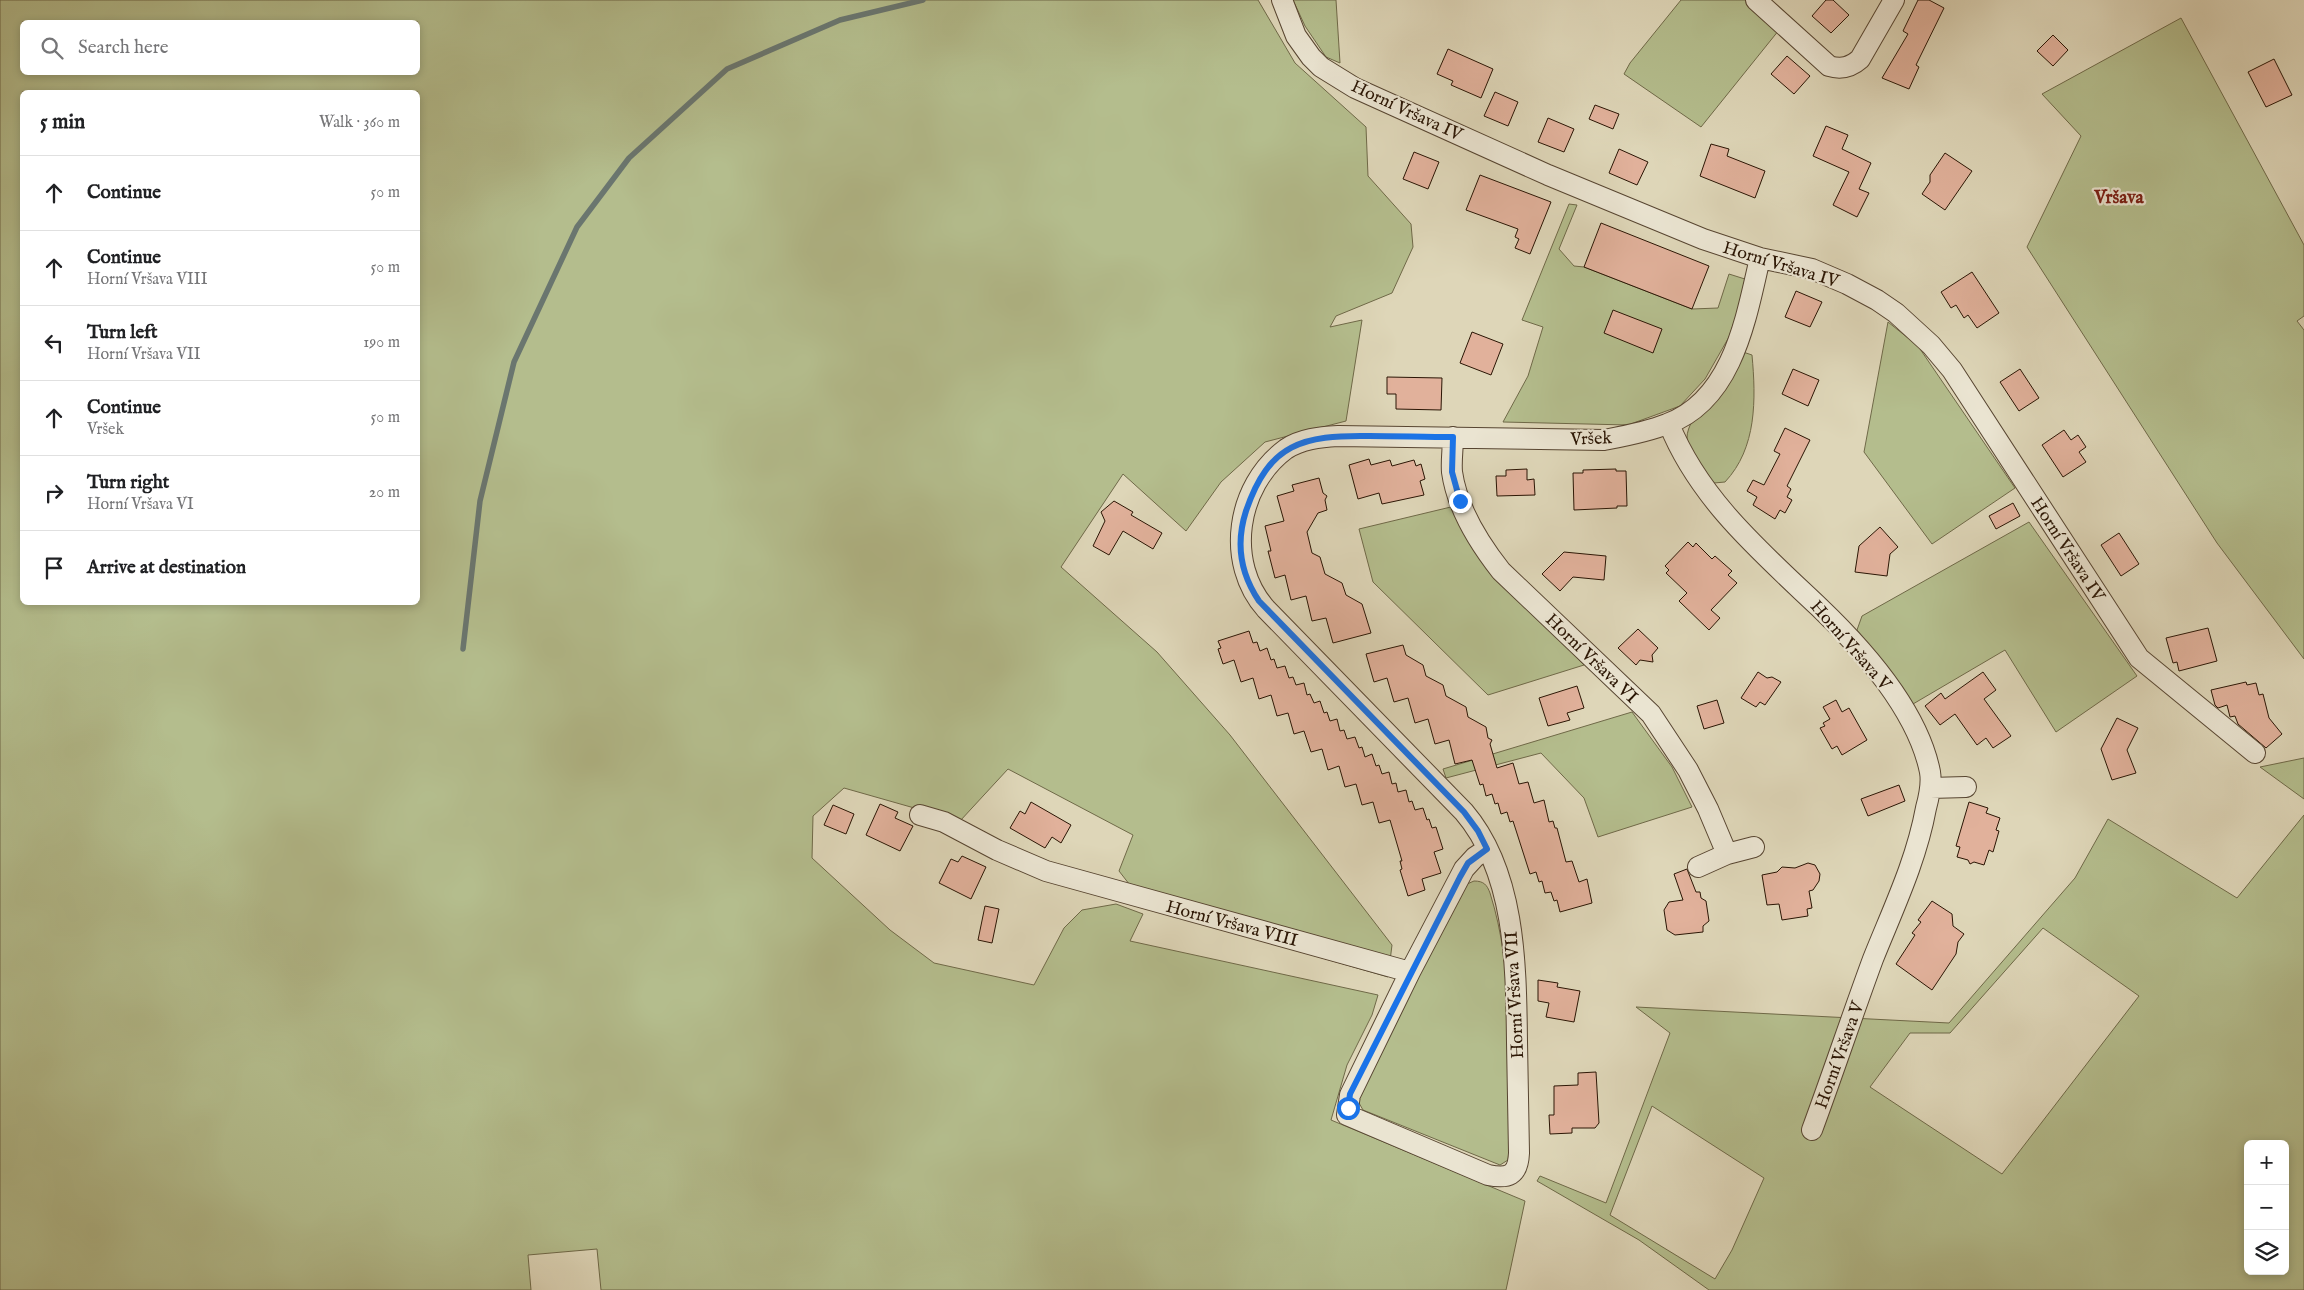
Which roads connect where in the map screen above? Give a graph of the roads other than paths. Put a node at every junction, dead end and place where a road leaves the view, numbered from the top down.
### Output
1 (1282, 0) edge
2 (1756, 0) edge
3 (1894, 0) edge
4 (1760, 258) junction
5 (1669, 424) junction
6 (1453, 437) junction
7 (1314, 438) joint
8 (2255, 753) dead end
9 (1966, 787) dead end
10 (1930, 788) junction
11 (920, 815) dead end
12 (1754, 847) dead end
13 (1487, 849) junction
14 (1727, 854) junction
15 (1698, 867) dead end
16 (1410, 972) junction
17 (1812, 1130) dead end

1 - 4 street, Horní Vršava IV
2 - 3 street
4 - 5 street, Vršek
4 - 8 street, Horní Vršava IV
5 - 6 street, Vršek
5 - 10 street, Horní Vršava V
6 - 7 street, Vršek
6 - 14 street, Horní Vršava VI
7 - 13 street, Horní Vršava VII
9 - 10 street
10 - 17 street, Horní Vršava V
11 - 16 street, Horní Vršava VIII
12 - 14 street
13 - 16 street
13 - 16 street, Horní Vršava VII
14 - 15 street

